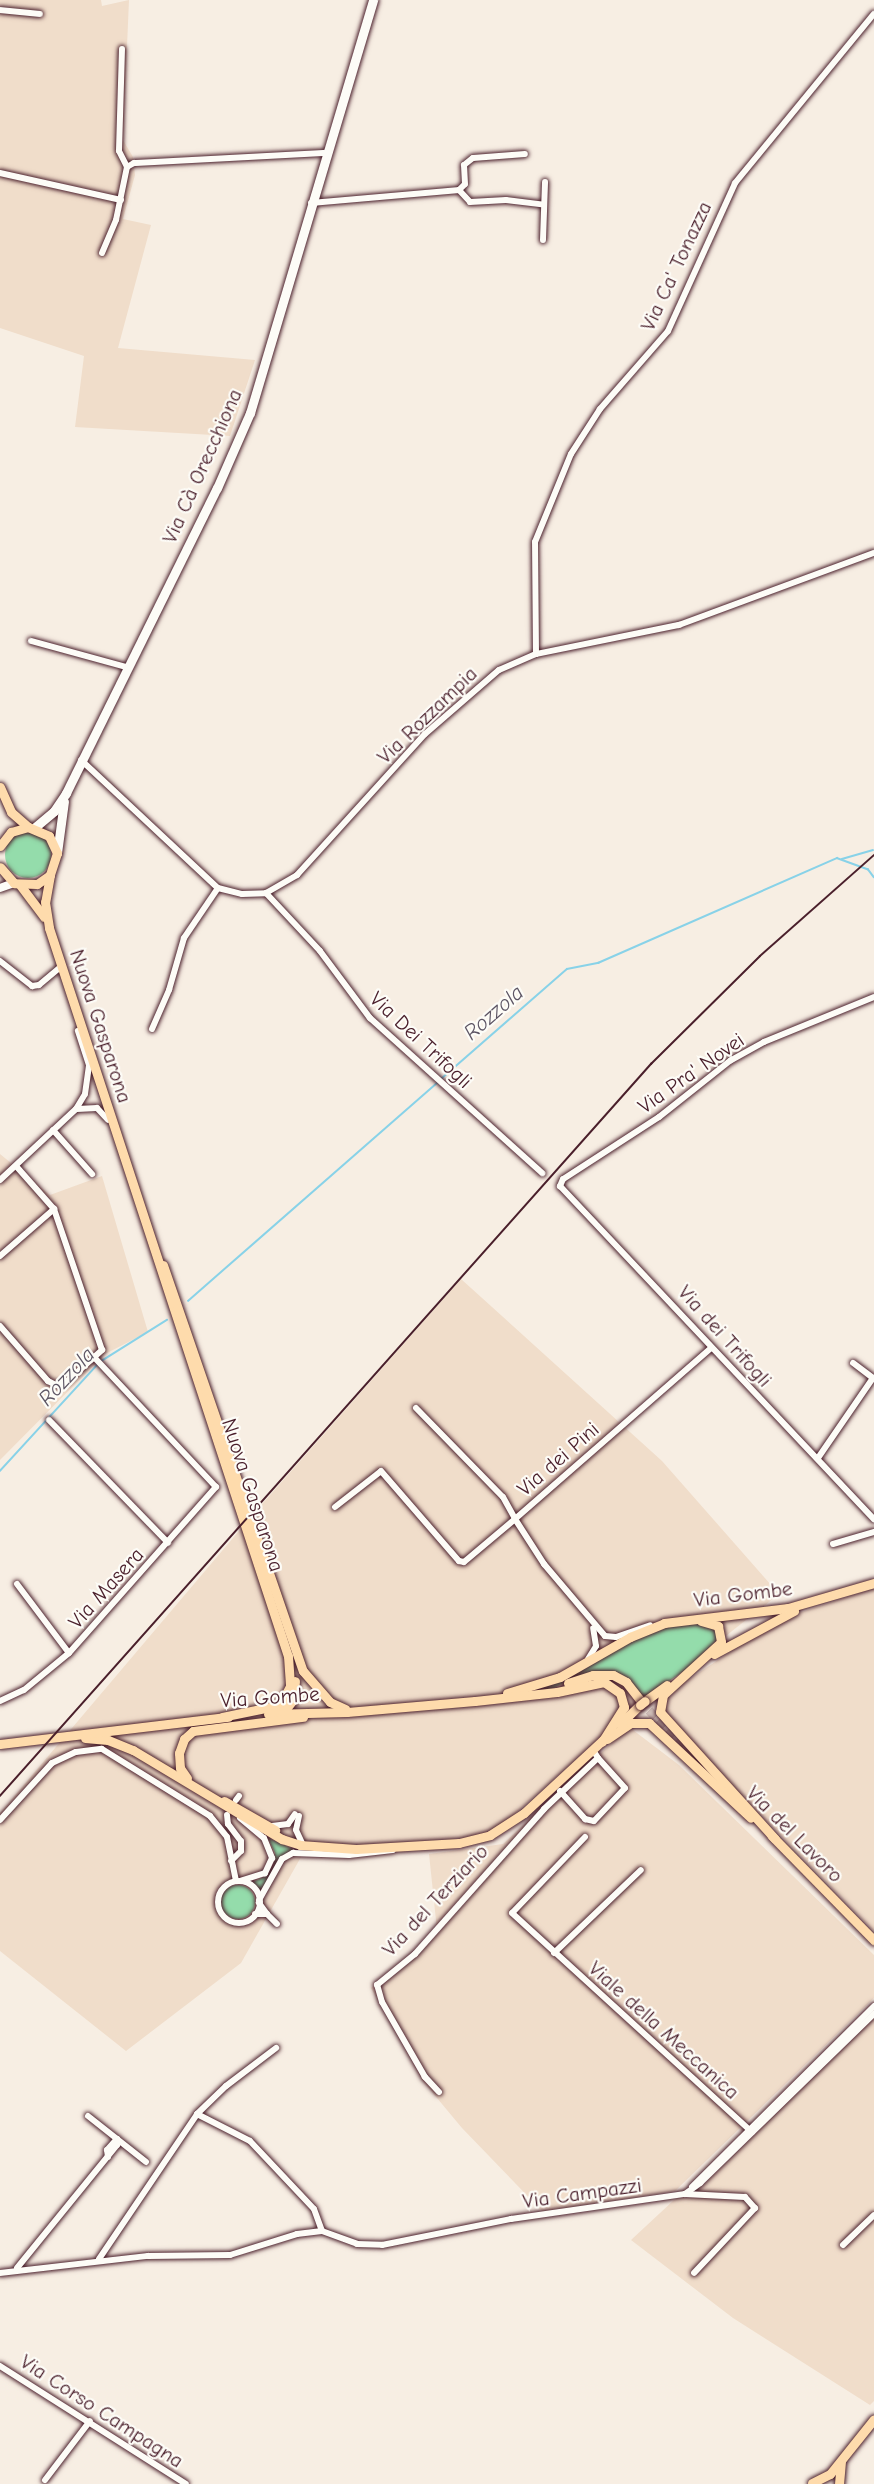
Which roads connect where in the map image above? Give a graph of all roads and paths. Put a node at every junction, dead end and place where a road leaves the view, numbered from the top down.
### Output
1 (373, 0) edge
2 (0, 10) edge
3 (40, 14) dead end
4 (874, 14) edge
5 (122, 49) dead end
6 (325, 153) junction
7 (525, 154) dead end
8 (127, 167) junction
9 (0, 173) edge
10 (545, 182) dead end
11 (459, 190) junction
12 (121, 200) junction
13 (310, 202) junction
14 (544, 205) junction
15 (543, 240) dead end
16 (102, 253) dead end
17 (874, 553) edge
18 (31, 640) dead end
19 (537, 654) junction
20 (126, 668) junction
21 (81, 760) junction
22 (0, 786) edge
23 (66, 793) junction
24 (31, 827) junction
25 (0, 838) edge
26 (0, 845) edge
27 (57, 853) junction
28 (0, 867) edge
29 (50, 875) junction
30 (17, 884) junction
31 (0, 888) edge
32 (218, 888) junction
33 (266, 893) junction
34 (49, 927) junction
35 (0, 961) edge
36 (62, 966) junction
37 (70, 990) junction
38 (874, 997) edge
39 (152, 1029) dead end
40 (76, 1109) junction
41 (53, 1130) junction
42 (16, 1166) junction
43 (542, 1173) dead end
44 (92, 1174) dead end
45 (567, 1176) joint
46 (0, 1180) edge
47 (135, 1185) junction
48 (54, 1209) junction
49 (151, 1239) junction
50 (0, 1256) edge
51 (0, 1326) edge
52 (710, 1349) junction
53 (99, 1361) junction
54 (853, 1363) dead end
55 (416, 1407) dead end
56 (49, 1420) dead end
57 (818, 1458) junction
58 (334, 1507) dead end
59 (874, 1519) edge
60 (515, 1520) junction
61 (874, 1532) edge
62 (168, 1543) junction
63 (833, 1544) dead end
64 (874, 1583) edge
65 (17, 1584) dead end
66 (820, 1600) junction
67 (664, 1623) junction
68 (592, 1624) junction
69 (69, 1653) junction
70 (288, 1656) junction
71 (693, 1668) junction
72 (573, 1671) junction
73 (541, 1694) junction
74 (488, 1700) junction
75 (0, 1701) edge
76 (641, 1702) junction
77 (285, 1712) junction
78 (351, 1712) junction
79 (222, 1717) junction
80 (193, 1721) junction
81 (261, 1721) junction
82 (70, 1737) junction
83 (602, 1742) junction
84 (0, 1744) edge
85 (595, 1754) junction
86 (689, 1754) tunnel mouth
87 (178, 1760) junction
88 (189, 1781) junction
89 (558, 1789) junction
90 (214, 1797) junction
91 (523, 1814) junction
92 (227, 1815) dead end
93 (238, 1816) junction
94 (0, 1820) edge
95 (266, 1824) junction
96 (529, 1826) junction
97 (585, 1837) dead end
98 (775, 1839) junction
99 (305, 1845) junction
100 (403, 1848) junction
101 (231, 1861) junction
102 (641, 1870) dead end
103 (238, 1881) junction
104 (259, 1902) junction
105 (255, 1914) junction
106 (267, 1914) junction
107 (277, 1924) dead end
108 (874, 1940) edge
109 (554, 1953) junction
110 (874, 2006) edge
111 (874, 2014) edge
112 (276, 2048) dead end
113 (439, 2092) dead end
114 (197, 2114) junction
115 (88, 2116) dead end
116 (750, 2130) junction
117 (117, 2139) junction
118 (146, 2162) dead end
119 (685, 2194) junction
120 (874, 2215) edge
121 (322, 2231) junction
122 (843, 2245) dead end
123 (99, 2259) junction
124 (17, 2268) junction
125 (0, 2273) edge
126 (694, 2273) dead end
127 (0, 2366) edge
128 (874, 2419) edge
129 (90, 2421) junction
130 (842, 2458) junction
131 (45, 2480) dead end
132 (810, 2483) edge
133 (186, 2484) edge
134 (826, 2484) edge
135 (839, 2484) edge

1 - 6 main road, Via Cà Orecchiona
2 - 3 street
4 - 19 street, Via Ca' Tonazza
5 - 8 street
6 - 8 street
6 - 13 main road, Via Cà Orecchiona
7 - 11 street
8 - 12 street
9 - 12 street
10 - 14 street
11 - 13 street
11 - 14 street
12 - 16 street
13 - 20 main road, Via Cà Orecchiona
14 - 15 street
17 - 19 street, Via Rozzampia
18 - 20 street
19 - 33 street, Via Rozzampia
20 - 21 main road, Via Cà Orecchiona
21 - 23 main road, Via Cà Orecchiona
21 - 32 street
22 - 24 main road
23 - 24 main road, Via Cà Orecchiona
23 - 27 main road, Via Cà Orecchiona
24 - 26 main road
24 - 27 main road
25 - 26 main road
27 - 29 main road, Nuova Gasparona
28 - 30 main road, Nuova Gasparona
29 - 30 main road
29 - 34 main road, Nuova Gasparona
30 - 31 street
30 - 34 main road, Nuova Gasparona
32 - 33 street
32 - 39 street
33 - 43 street, Via Dei Trifogli
34 - 36 main road, Nuova Gasparona
35 - 36 street
36 - 37 main road, Nuova Gasparona
37 - 40 street
37 - 47 main road, Nuova Gasparona
38 - 45 street, Via Pra' Novei
40 - 41 street
40 - 47 street
41 - 42 street
41 - 44 street
42 - 46 street
42 - 48 street
45 - 52 street, Via dei Trifogli
47 - 49 main road, Nuova Gasparona
48 - 50 street
48 - 53 street
49 - 70 main road, Nuova Gasparona
49 - 78 main road, Nuova Gasparona
51 - 53 street
52 - 57 street, Via dei Trifogli
52 - 60 street, Via dei Pini
53 - 62 street, Via Masera
54 - 57 street
55 - 60 street, Via dei Pini
56 - 62 street
57 - 59 street, Via dei Trifogli
58 - 60 street
60 - 68 street
61 - 63 street
62 - 69 street, Via Masera
64 - 66 main road, Via Gombe
65 - 69 street
66 - 67 main road, Via Gombe
66 - 71 main road, Via del Terziario
67 - 68 street
67 - 71 main road
67 - 72 main road, Via Gombe
68 - 72 street
69 - 75 street, Via Masera
70 - 77 main road
70 - 79 main road, Nuova Gasparona
71 - 76 main road, Via del Terziario
71 - 98 main road
72 - 74 main road, Via Gombe
73 - 74 main road, Via Gombe
73 - 76 main road
73 - 83 main road
74 - 78 main road, Via Gombe
76 - 83 main road, Via del Terziario
77 - 78 main road, Via Gombe
77 - 79 main road, Via Gombe
77 - 81 main road
78 - 81 main road
79 - 80 main road, Via Gombe
80 - 82 main road, Via Gombe
80 - 87 main road
81 - 87 main road
82 - 84 main road, Via Gombe
82 - 88 main road, Via del Terziario
83 - 85 main road, Via del Terziario
83 - 98 main road
85 - 89 main road, Via del Terziario
85 - 89 street
86 - 98 main road, Via del Lavoro
87 - 88 main road
88 - 90 main road, Via del Terziario
89 - 91 main road, Via del Terziario
89 - 96 street, Via del Terziario
90 - 93 main road, Via del Terziario
90 - 95 main road, Via del Terziario
91 - 96 street
91 - 100 main road, Via del Terziario
92 - 101 street
93 - 99 main road, Via del Terziario
93 - 103 street, Via del Terziario
94 - 101 street
95 - 99 main road, Via del Terziario
95 - 99 street
96 - 113 street, Via del Terziario
97 - 109 street, Viale della Meccanica
98 - 108 main road, Via del Lavoro
99 - 100 main road, Via del Terziario
100 - 104 street, Via del Terziario
101 - 103 street
102 - 109 street
103 - 104 street
103 - 105 street
104 - 105 street
104 - 106 street
105 - 106 street
106 - 107 street
109 - 116 street, Viale della Meccanica
110 - 116 street
111 - 116 street
112 - 114 street
114 - 121 street
114 - 123 street
115 - 117 street
116 - 119 street
117 - 118 street
117 - 124 street
119 - 121 street, Via Campazzi
119 - 126 street, Via Campazzi
120 - 122 street
121 - 123 street, Via Campazzi
123 - 124 street, Via Campazzi
124 - 125 street, Via Campazzi
127 - 129 street, Via Corso Campagna
128 - 130 main road
129 - 131 street
129 - 133 street, Via Corso Campagna
130 - 132 main road
130 - 135 main road
132 - 134 main road

